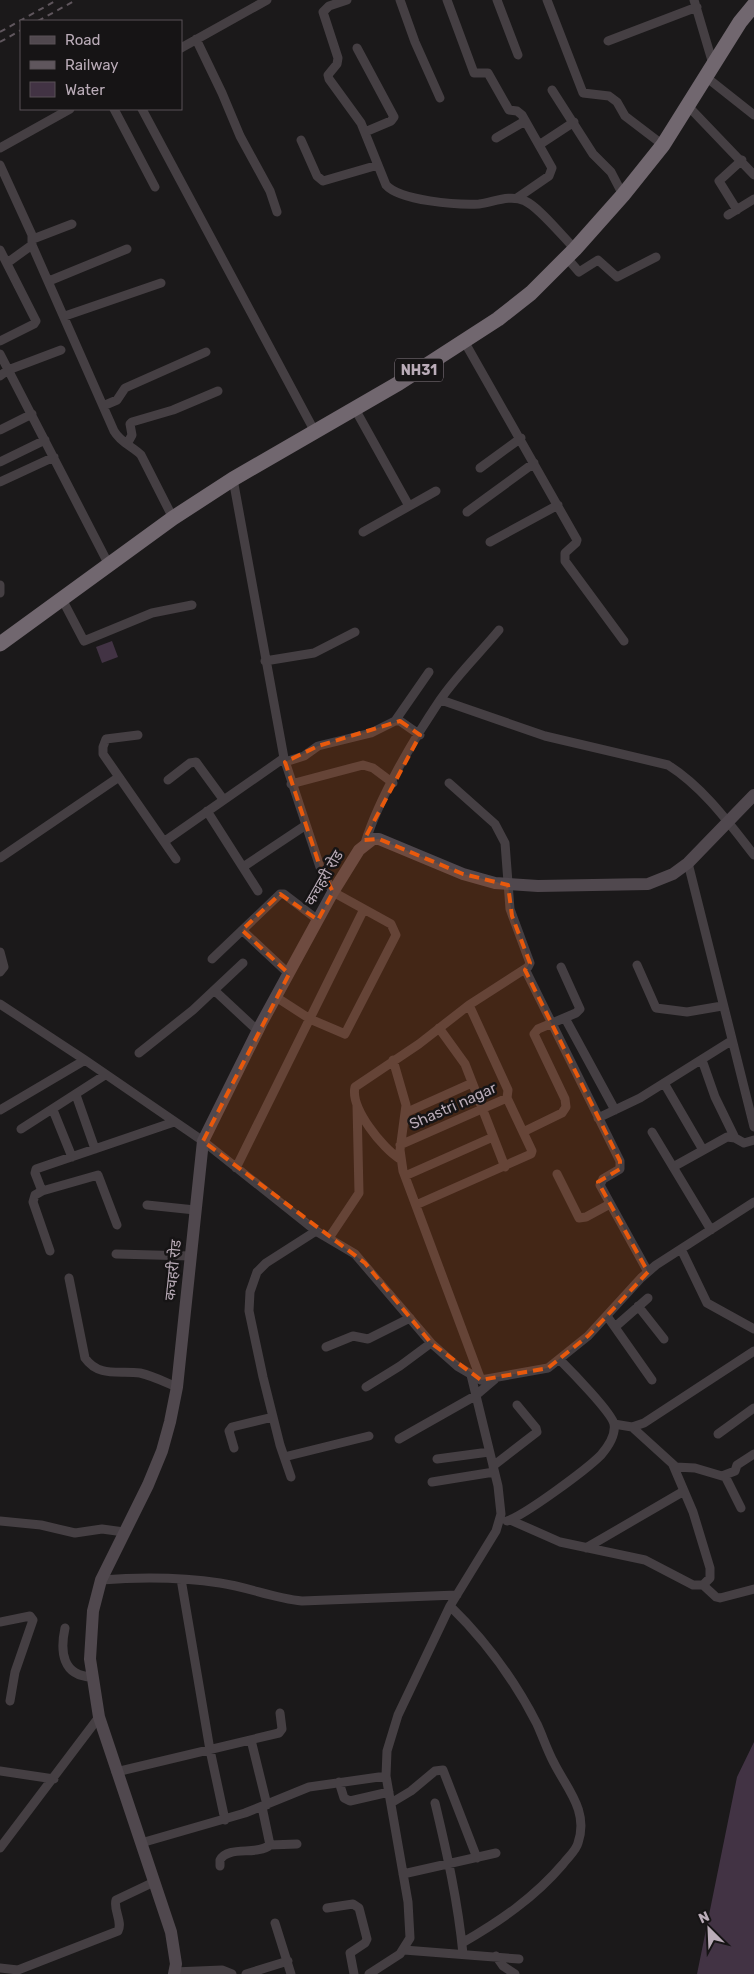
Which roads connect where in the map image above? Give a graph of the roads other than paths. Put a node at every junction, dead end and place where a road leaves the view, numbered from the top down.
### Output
1 (267, 0) edge
2 (347, 0) edge
3 (400, 0) edge
4 (447, 0) edge
5 (497, 0) edge
6 (547, 0) edge
7 (695, 3) edge
8 (754, 5) edge
9 (196, 40) junction
10 (608, 42) dead end
11 (182, 47) edge
12 (357, 48) dead end
13 (518, 55) dead end
14 (710, 71) junction
15 (552, 90) dead end
16 (440, 98) dead end
17 (688, 106) junction
18 (68, 110) edge
19 (115, 110) edge
20 (143, 110) edge
21 (754, 116) edge
22 (525, 120) junction
23 (574, 122) junction
24 (365, 132) junction
25 (496, 138) dead end
26 (301, 140) dead end
27 (539, 145) junction
28 (662, 145) junction
29 (0, 148) edge
30 (742, 160) junction
31 (0, 165) edge
32 (378, 165) junction
33 (754, 175) edge
34 (155, 187) dead end
35 (623, 195) junction
36 (516, 198) junction
37 (754, 199) edge
38 (736, 210) junction
39 (277, 212) dead end
40 (728, 215) dead end
41 (72, 224) dead end
42 (32, 242) junction
43 (126, 249) dead end
44 (0, 250) edge
45 (571, 254) junction
46 (656, 257) dead end
47 (7, 263) junction
48 (49, 280) junction
49 (161, 283) dead end
50 (65, 316) junction
51 (0, 341) edge
52 (464, 341) junction
53 (61, 350) dead end
54 (206, 352) dead end
55 (0, 354) edge
56 (8, 370) junction
57 (0, 376) edge
58 (218, 391) dead end
59 (103, 406) junction
60 (355, 409) junction
61 (32, 414) junction
62 (0, 430) edge
63 (315, 432) junction
64 (520, 438) junction
65 (45, 440) junction
66 (127, 444) junction
67 (54, 457) junction
68 (0, 462) edge
69 (534, 463) junction
70 (480, 468) dead end
71 (233, 479) junction
72 (0, 482) edge
73 (436, 491) dead end
74 (558, 505) junction
75 (409, 506) junction
76 (467, 512) dead end
77 (173, 518) junction
78 (364, 532) dead end
79 (490, 542) dead end
80 (109, 565) junction
81 (0, 585) edge
82 (0, 592) edge
83 (62, 599) junction
84 (192, 604) dead end
85 (499, 630) dead end
86 (355, 632) dead end
87 (624, 641) dead end
88 (0, 643) edge
89 (265, 661) junction
90 (429, 672) dead end
91 (441, 700) junction
92 (395, 721) junction
93 (138, 735) dead end
94 (420, 735) junction
95 (284, 760) junction
96 (119, 777) junction
97 (168, 780) dead end
98 (392, 783) junction
99 (291, 784) junction
100 (449, 784) dead end
101 (754, 795) edge
102 (223, 799) junction
103 (207, 811) junction
104 (728, 822) junction
105 (306, 825) junction
106 (165, 842) junction
107 (365, 843) junction
108 (754, 855) edge
109 (0, 858) edge
110 (176, 859) dead end
111 (688, 862) junction
112 (243, 867) junction
113 (508, 886) junction
114 (258, 890) dead end
115 (333, 892) junction
116 (364, 909) junction
117 (318, 920) junction
118 (242, 930) junction
119 (0, 952) edge
120 (212, 959) dead end
121 (244, 962) dead end
122 (561, 966) dead end
123 (636, 966) dead end
124 (525, 969) junction
125 (0, 972) edge
126 (289, 974) junction
127 (214, 990) junction
128 (276, 997) junction
129 (0, 1004) edge
130 (469, 1005) junction
131 (722, 1006) junction
132 (565, 1018) junction
133 (310, 1019) junction
134 (550, 1024) junction
135 (439, 1028) junction
136 (258, 1031) junction
137 (731, 1041) junction
138 (139, 1053) dead end
139 (85, 1060) junction
140 (393, 1060) junction
141 (702, 1060) junction
142 (105, 1075) junction
143 (472, 1083) junction
144 (664, 1083) junction
145 (76, 1095) junction
146 (507, 1098) junction
147 (357, 1102) junction
148 (482, 1109) junction
149 (0, 1110) edge
150 (53, 1110) junction
151 (615, 1110) junction
152 (405, 1114) junction
153 (598, 1118) junction
154 (174, 1122) junction
155 (754, 1127) edge
156 (21, 1129) dead end
157 (523, 1132) junction
158 (652, 1132) dead end
159 (493, 1137) junction
160 (735, 1138) junction
161 (754, 1140) edge
162 (203, 1141) junction
163 (400, 1145) junction
164 (95, 1149) junction
165 (703, 1150) junction
166 (72, 1157) junction
167 (400, 1159) junction
168 (505, 1167) junction
169 (673, 1167) junction
170 (236, 1168) junction
171 (557, 1174) dead end
172 (405, 1176) junction
173 (42, 1191) junction
174 (754, 1202) edge
175 (610, 1204) junction
176 (416, 1205) junction
177 (147, 1206) dead end
178 (195, 1210) junction
179 (117, 1226) dead end
180 (711, 1230) junction
181 (316, 1231) junction
182 (329, 1238) junction
183 (682, 1249) junction
184 (50, 1250) dead end
185 (116, 1254) dead end
186 (191, 1256) junction
187 (648, 1272) junction
188 (69, 1278) dead end
189 (648, 1298) dead end
190 (638, 1306) junction
191 (607, 1316) junction
192 (410, 1318) junction
193 (615, 1327) junction
194 (754, 1328) edge
195 (664, 1339) dead end
196 (431, 1343) junction
197 (326, 1347) dead end
198 (754, 1351) edge
199 (560, 1360) junction
200 (470, 1375) junction
201 (495, 1379) junction
202 (481, 1380) junction
203 (652, 1380) dead end
204 (178, 1387) junction
205 (366, 1387) dead end
206 (475, 1396) junction
207 (517, 1405) dead end
208 (754, 1408) edge
209 (273, 1417) junction
210 (614, 1424) junction
211 (632, 1427) junction
212 (718, 1434) dead end
213 (369, 1436) dead end
214 (399, 1439) dead end
215 (234, 1448) dead end
216 (489, 1452) junction
217 (754, 1454) edge
218 (284, 1457) junction
219 (437, 1459) dead end
220 (673, 1465) junction
221 (493, 1469) junction
222 (725, 1476) junction
223 (291, 1477) dead end
224 (432, 1482) dead end
225 (684, 1491) junction
226 (741, 1508) dead end
227 (0, 1520) edge
228 (510, 1520) junction
229 (498, 1527) junction
230 (124, 1532) junction
231 (586, 1548) junction
232 (101, 1580) junction
233 (181, 1580) junction
234 (703, 1585) junction
235 (754, 1589) edge
236 (457, 1595) junction
237 (450, 1606) junction
238 (0, 1622) edge
239 (65, 1628) dead end
240 (92, 1677) junction
241 (10, 1701) dead end
242 (280, 1713) dead end
243 (98, 1717) junction
244 (252, 1740) junction
245 (210, 1750) junction
246 (0, 1771) edge
247 (116, 1772) junction
248 (386, 1776) junction
249 (54, 1779) junction
250 (338, 1782) junction
251 (389, 1792) junction
252 (391, 1803) junction
253 (435, 1803) dead end
254 (265, 1806) junction
255 (225, 1820) junction
256 (4, 1836) edge
257 (141, 1842) junction
258 (297, 1844) dead end
259 (270, 1846) junction
260 (0, 1848) edge
261 (496, 1853) dead end
262 (477, 1858) junction
263 (450, 1864) junction
264 (220, 1866) dead end
265 (403, 1874) junction
266 (154, 1882) junction
267 (327, 1908) dead end
268 (275, 1923) dead end
269 (462, 1943) junction
270 (404, 1950) junction
271 (463, 1954) junction
272 (496, 1956) junction
273 (519, 1959) dead end
274 (288, 1961) junction
275 (0, 1968) edge
276 (174, 1973) edge
277 (232, 1974) edge
278 (246, 1974) edge
279 (291, 1974) edge
280 (354, 1974) edge
281 (369, 1974) edge
282 (515, 1974) edge

1 - 9 street
2 - 24 street
3 - 16 street
4 - 22 street
5 - 13 street
6 - 28 street
7 - 10 street
7 - 14 street
8 - 14 highway, NH31
9 - 11 street
9 - 39 street
12 - 24 street
14 - 17 highway, NH31
14 - 21 street
15 - 23 street
17 - 28 highway, NH31
17 - 30 street
18 - 29 street
19 - 34 street
20 - 63 street
22 - 25 street
22 - 27 street
23 - 27 street
23 - 35 street
24 - 32 street
26 - 32 street
27 - 36 street
28 - 35 highway, NH31
30 - 33 street
30 - 38 street
31 - 42 street
32 - 36 street
35 - 45 highway, NH31
36 - 45 street
37 - 38 street
38 - 40 street
41 - 42 street
42 - 47 street
42 - 48 street
43 - 48 street
44 - 47 street
45 - 46 street
45 - 52 highway, NH31
47 - 51 street
48 - 50 street
49 - 50 street
50 - 59 street
52 - 60 highway, NH31
52 - 64 street
53 - 56 street
54 - 59 street
55 - 56 street
56 - 57 street
56 - 61 street
58 - 66 street
59 - 66 street
60 - 63 highway, NH31
60 - 75 street
61 - 62 street
61 - 65 street
63 - 71 highway, NH31
64 - 69 street
64 - 70 street
65 - 67 street
65 - 68 street
66 - 77 street
67 - 72 street
67 - 80 street
69 - 74 street
69 - 76 street
71 - 77 highway, NH31
71 - 89 street
73 - 75 street
74 - 79 street
74 - 87 street
75 - 78 street
77 - 80 highway, NH31
80 - 83 highway, NH31
81 - 82 street
83 - 84 street
83 - 88 highway, NH31
85 - 91 street
86 - 89 street
89 - 95 street
90 - 92 street
91 - 94 street
91 - 104 street
92 - 94 street
92 - 95 street
93 - 96 street
94 - 98 street
95 - 99 street
95 - 102 street
96 - 106 street
96 - 109 street
97 - 102 street
98 - 99 street
98 - 107 street
99 - 105 street
100 - 113 street
101 - 104 main road, कचहरी रोड
102 - 103 street
103 - 106 street
103 - 112 street
104 - 108 street
104 - 111 main road, कचहरी रोड
105 - 112 street
105 - 115 street
106 - 110 street
107 - 113 main road, कचहरी रोड
107 - 115 main road, कचहरी रोड
111 - 113 main road, कचहरी रोड
111 - 131 street
112 - 114 street
113 - 124 street
115 - 116 street
115 - 117 main road, कचहरी रोड
116 - 133 street
116 - 133 street
117 - 118 street
117 - 126 main road, कचहरी रोड
118 - 120 street
118 - 126 street
119 - 125 street
121 - 127 street
122 - 132 street
123 - 131 street
124 - 130 street
124 - 134 street
126 - 128 main road, कचहरी रोड
127 - 136 street
127 - 138 street
128 - 133 street
128 - 136 main road, कचहरी रोड
129 - 139 street
130 - 135 street
130 - 146 street, Shastri nagar
131 - 137 street
132 - 134 street
132 - 151 street
133 - 170 street
134 - 153 street
134 - 157 street
135 - 140 street
135 - 143 street
136 - 162 main road, कचहरी रोड
137 - 141 street
137 - 155 street
139 - 142 street
139 - 149 street
140 - 147 street
140 - 152 street
141 - 144 street
141 - 160 street
142 - 145 street
142 - 154 street
143 - 148 street
143 - 152 street
144 - 151 street
144 - 165 street
145 - 150 street
145 - 164 street
146 - 148 street, Shastri nagar
146 - 157 street
147 - 167 street
147 - 182 street
148 - 159 street
148 - 163 street, Shastri nagar
150 - 156 street
150 - 166 street
151 - 153 street
152 - 163 street
153 - 175 street
154 - 162 street
154 - 164 street
157 - 168 street
158 - 169 street
159 - 168 street
159 - 172 street
160 - 161 street
160 - 165 street
162 - 170 street
162 - 178 main road, कचहरी रोड
163 - 167 street
164 - 166 street
165 - 169 street
166 - 173 street
167 - 172 street
168 - 176 street
169 - 180 street
170 - 181 street
171 - 175 street
172 - 176 street
173 - 179 street
173 - 184 street
174 - 180 street
175 - 187 street
176 - 202 street
177 - 178 street
178 - 186 main road, कचहरी रोड
180 - 183 street
181 - 182 street
181 - 209 street
182 - 192 street
183 - 187 street
183 - 194 street
185 - 186 street
186 - 204 main road, कचहरी रोड
187 - 191 street
188 - 204 street
189 - 190 street
190 - 193 street
190 - 195 street
191 - 193 street
191 - 199 street
192 - 196 street
192 - 197 street
193 - 203 street
196 - 200 street
196 - 205 street
198 - 211 street
199 - 201 street
199 - 210 street
200 - 202 street
200 - 206 street
201 - 202 street
201 - 206 street
204 - 230 main road, कचहरी रोड
206 - 214 street
206 - 216 street
207 - 221 street
208 - 212 street
209 - 215 street
209 - 218 street
210 - 211 street
210 - 228 street
211 - 220 street
213 - 218 street
216 - 219 street
216 - 221 street
217 - 222 street
218 - 223 street
220 - 222 street
220 - 225 street
221 - 224 street
221 - 229 street
222 - 226 street
225 - 231 street
225 - 234 street
227 - 230 street
228 - 229 street
228 - 231 street
229 - 236 street
230 - 232 main road, कचहरी रोड
231 - 234 street
232 - 233 street
232 - 240 main road, कचहरी रोड
233 - 236 street
233 - 245 street
234 - 235 street
236 - 237 street
237 - 248 street
237 - 269 street
238 - 241 street
239 - 240 street
240 - 243 main road, कचहरी रोड
242 - 244 street
243 - 247 main road, कचहरी रोड
243 - 249 street
244 - 245 street
244 - 254 street
245 - 247 street
245 - 255 street
246 - 249 street
247 - 257 main road, कचहरी रोड
248 - 250 street
248 - 251 street
249 - 256 street
250 - 251 street
250 - 254 street
251 - 252 street
252 - 262 street
252 - 265 street
253 - 263 street
254 - 255 street
254 - 259 street
255 - 257 street
256 - 260 street
257 - 266 main road, कचहरी रोड
258 - 259 street
259 - 264 street
261 - 262 street
262 - 263 street
263 - 265 street
263 - 269 street
265 - 270 street
266 - 275 street
266 - 276 main road, कचहरी रोड
267 - 280 street
268 - 274 street
269 - 271 street
270 - 271 street
270 - 281 street
271 - 272 street
272 - 273 street
272 - 282 street
274 - 278 street
274 - 279 street
276 - 277 street

